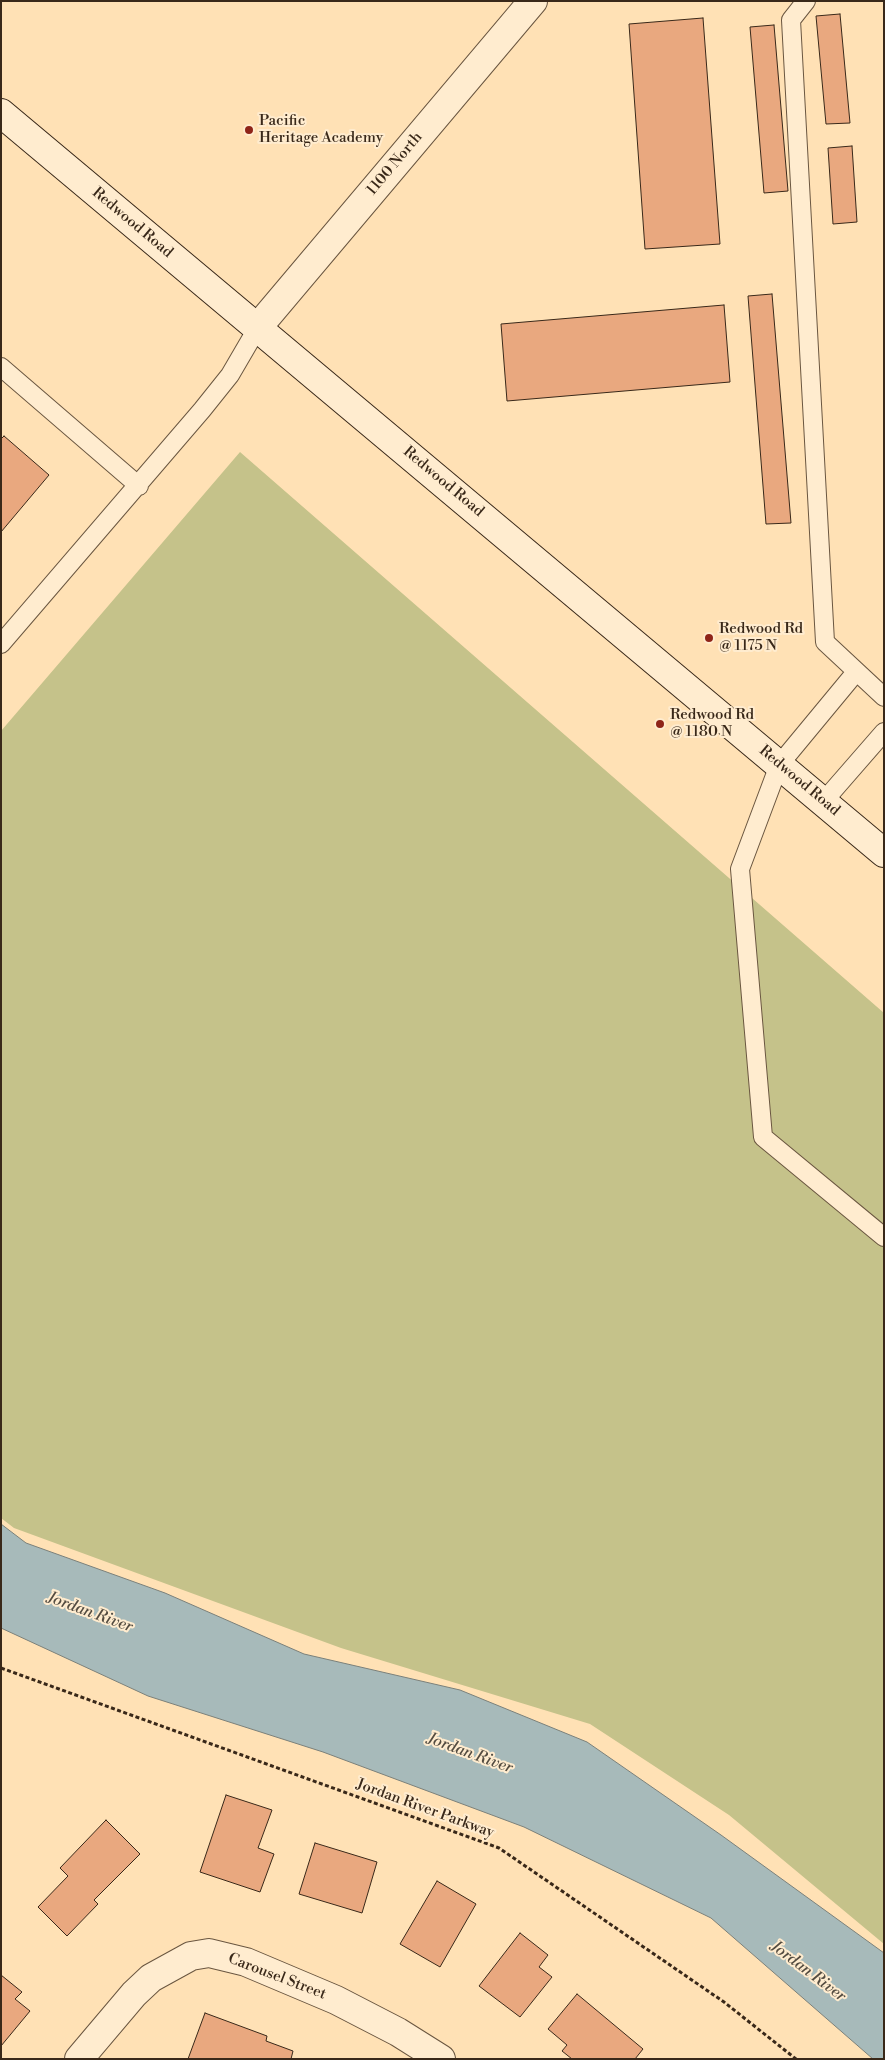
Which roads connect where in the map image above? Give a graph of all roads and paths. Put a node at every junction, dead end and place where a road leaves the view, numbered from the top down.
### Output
1 (533, 1) edge
2 (806, 1) edge
3 (1, 113) edge
4 (258, 327) junction
5 (1, 367) edge
6 (139, 486) junction
7 (1, 644) edge
8 (856, 672) junction
9 (884, 697) edge
10 (884, 732) edge
11 (779, 765) junction
12 (823, 802) junction
13 (884, 853) edge
14 (884, 1238) edge
15 (1, 1668) edge
16 (79, 2059) edge
17 (441, 2059) edge
18 (796, 2059) edge

1 - 4 main road, 1100 North
2 - 8 lane
3 - 4 main road, Redwood Road
4 - 6 lane
4 - 11 main road, Redwood Road
5 - 6 lane
6 - 7 lane
8 - 9 lane
8 - 11 lane
10 - 12 lane
11 - 12 main road, Redwood Road
11 - 14 lane
12 - 13 main road, Redwood Road
15 - 18 path, Jordan River Parkway
16 - 17 main road, Carousel Street

